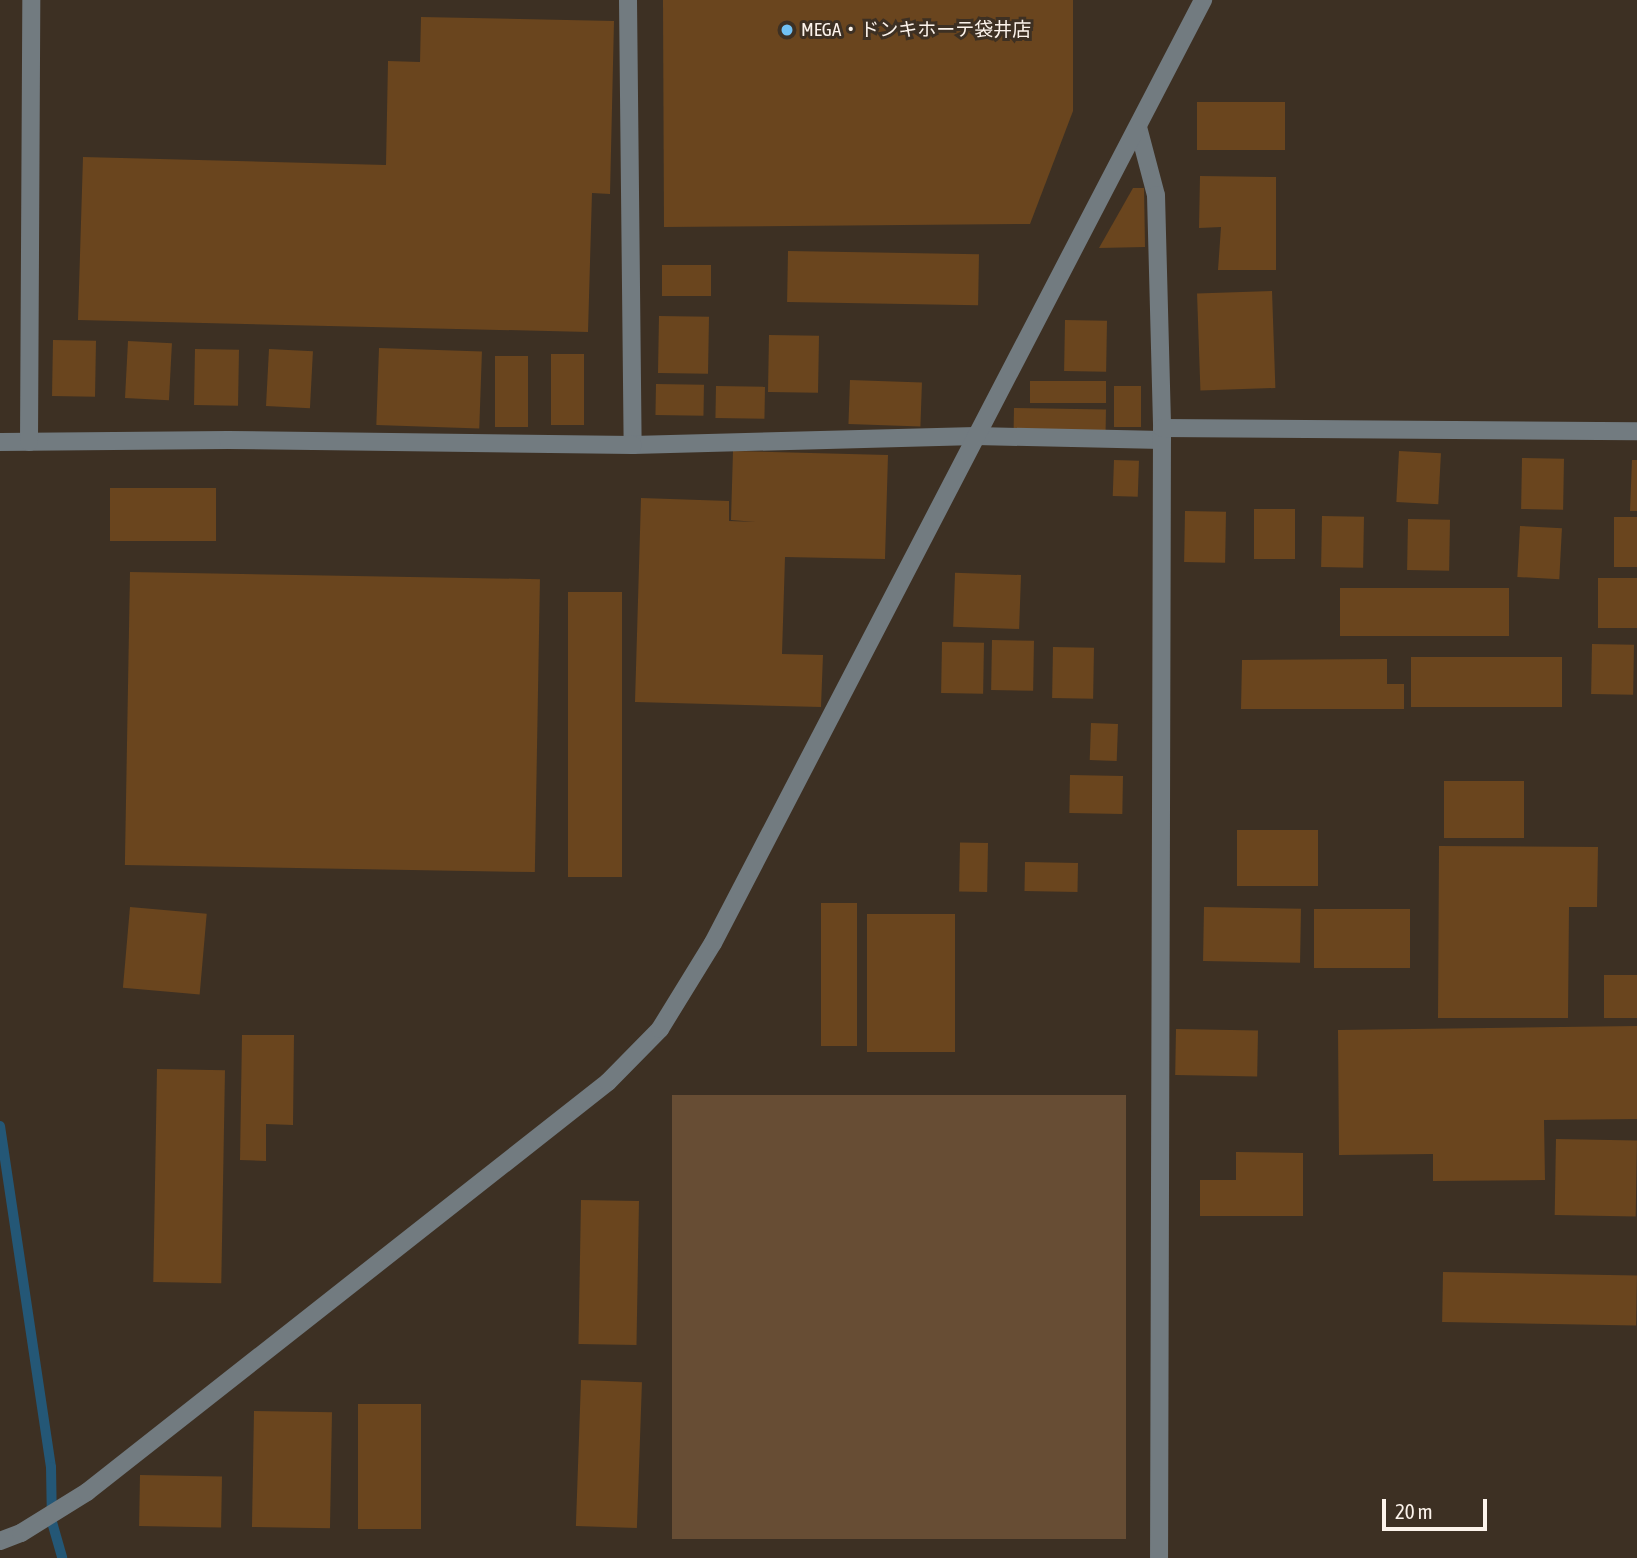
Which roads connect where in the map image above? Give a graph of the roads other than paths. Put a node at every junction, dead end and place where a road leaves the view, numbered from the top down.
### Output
1 (31, 0) edge
2 (628, 0) edge
3 (1203, 0) edge
4 (1138, 127) junction
5 (1637, 431) edge
6 (1162, 434) junction
7 (976, 436) junction
8 (0, 442) edge
9 (30, 442) junction
10 (633, 445) junction
11 (0, 1541) edge
12 (1160, 1558) edge

1 - 9 street
2 - 10 street
3 - 4 street
4 - 6 street
4 - 7 street
5 - 6 street
6 - 7 street
6 - 12 street
7 - 10 street
7 - 11 street
8 - 9 street
9 - 10 street

